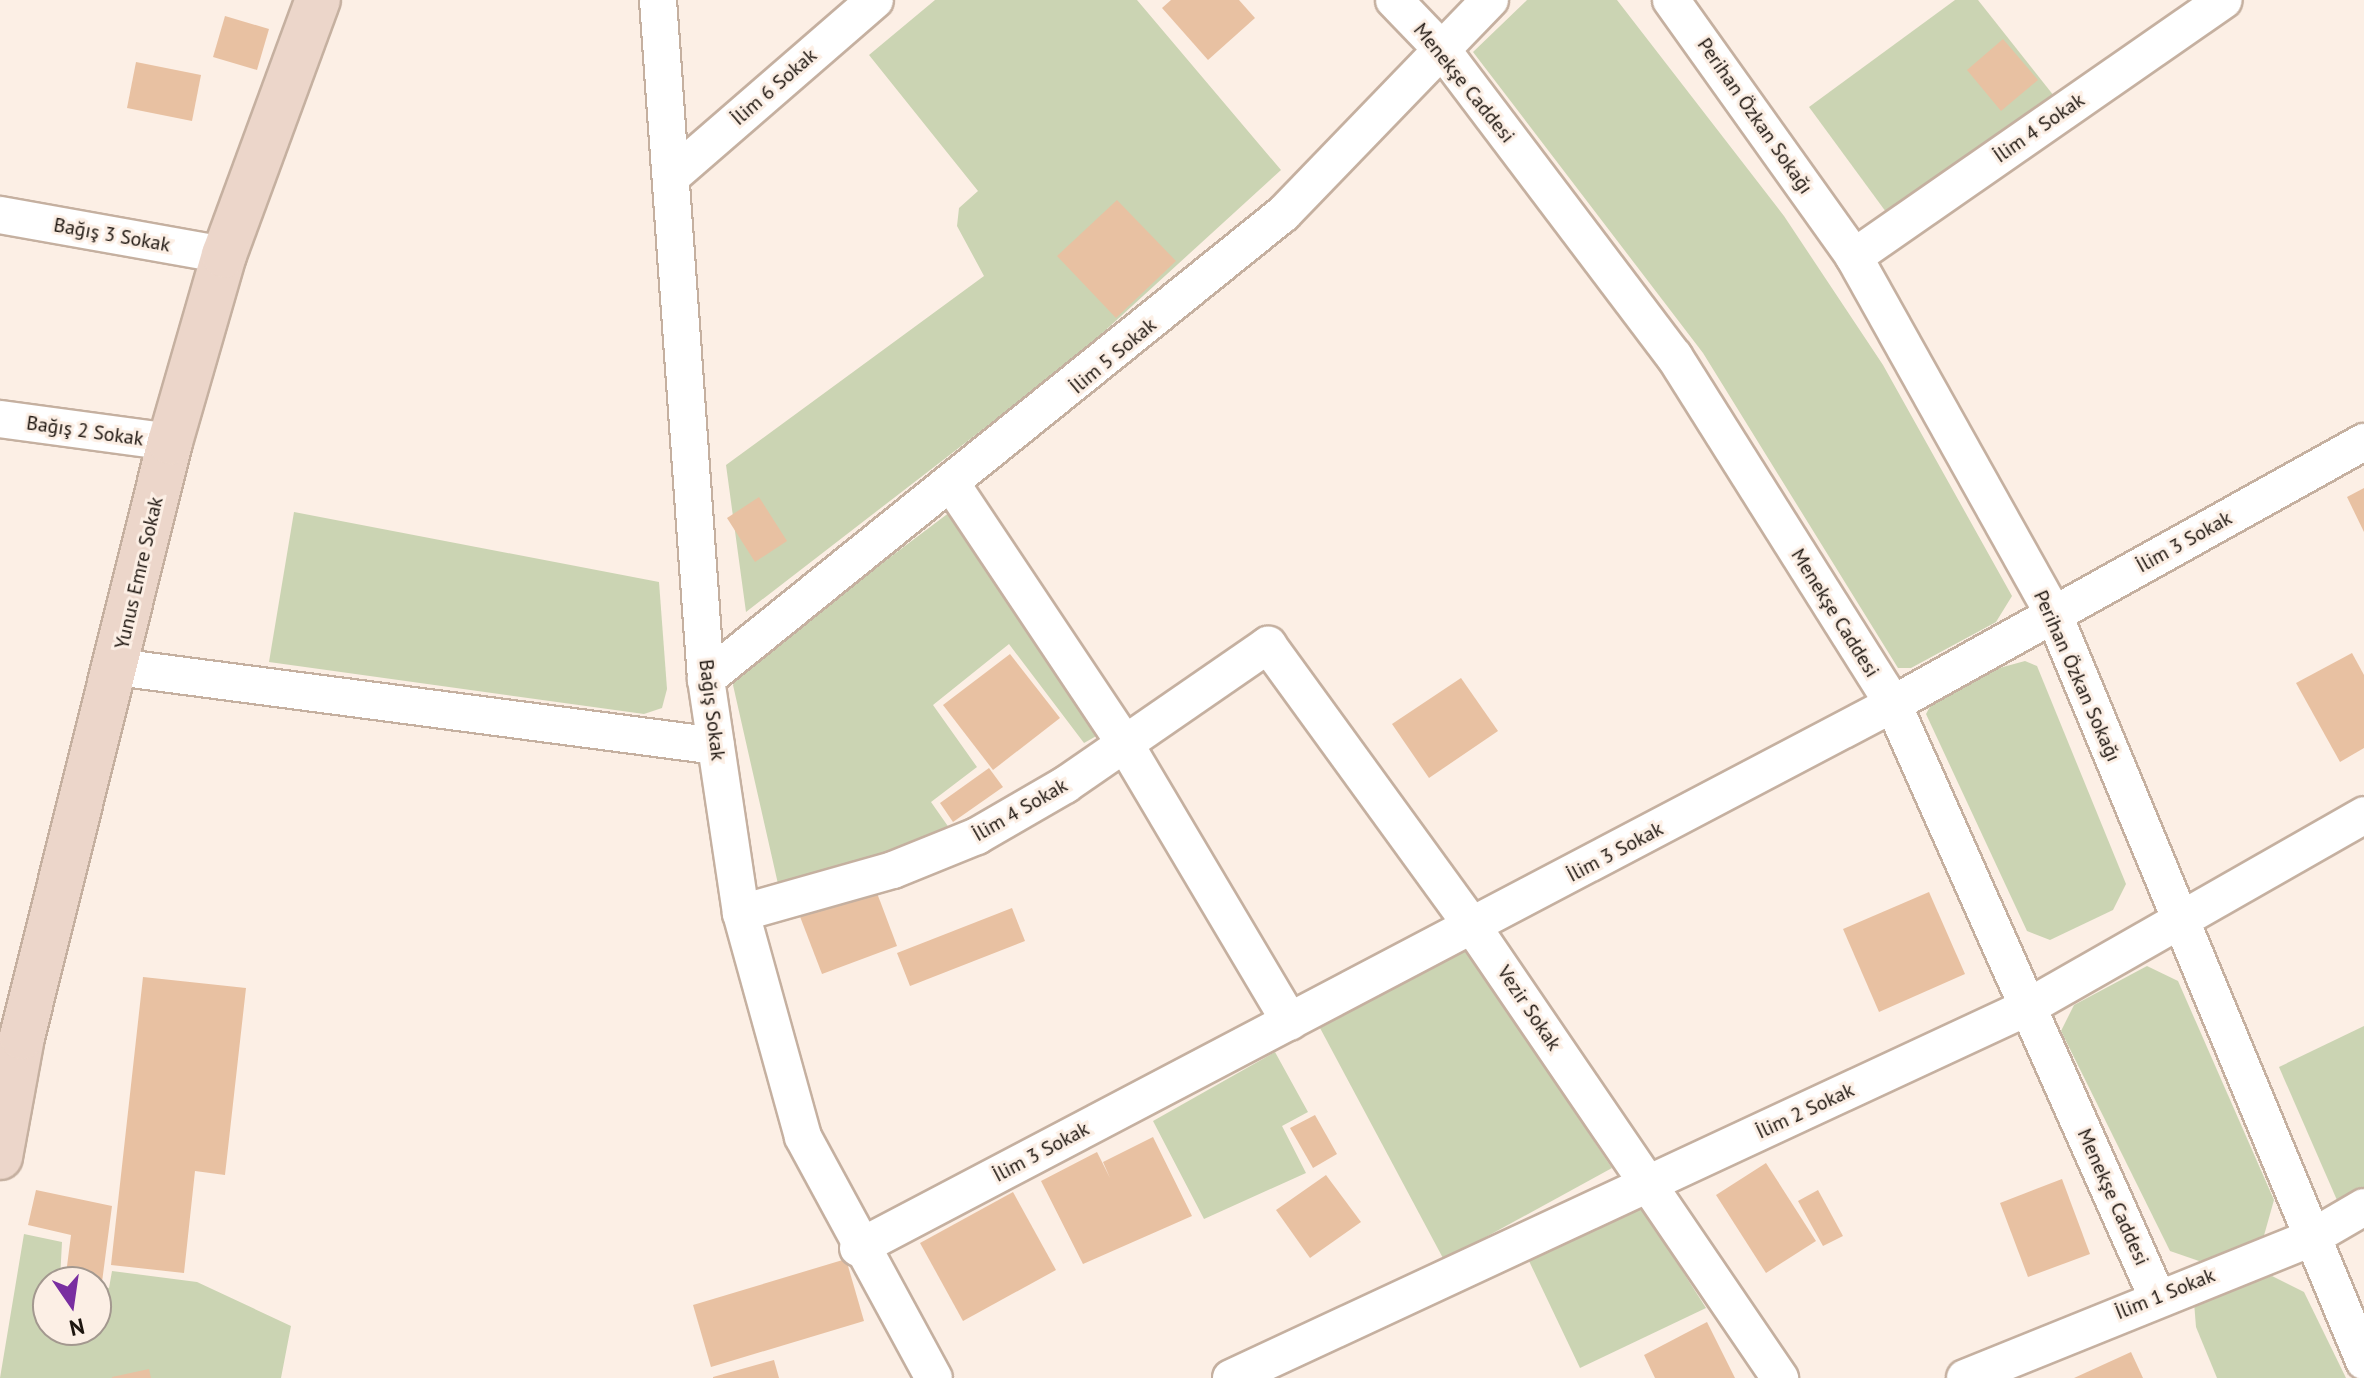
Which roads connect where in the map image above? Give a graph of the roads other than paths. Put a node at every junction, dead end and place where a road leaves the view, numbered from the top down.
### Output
1 (318, 0) edge
2 (658, 0) edge
3 (875, 0) edge
4 (1394, 0) edge
5 (1490, 0) edge
6 (1671, 0) edge
7 (2224, 0) edge
8 (1443, 51) junction
9 (673, 175) junction
10 (0, 215) edge
11 (224, 255) junction
12 (1854, 257) junction
13 (0, 419) edge
14 (170, 442) junction
15 (2364, 442) edge
16 (953, 486) junction
17 (2054, 615) junction
18 (1268, 645) joint
19 (117, 667) junction
20 (706, 679) junction
21 (1893, 704) junction
22 (1125, 744) junction
23 (716, 746) junction
24 (2364, 815) edge
25 (741, 913) junction
26 (2180, 917) junction
27 (1473, 927) junction
28 (2028, 1007) junction
29 (1290, 1022) junction
30 (11, 1036) edge
31 (0, 1157) edge
32 (1650, 1184) junction
33 (2364, 1207) edge
34 (2311, 1238) junction
35 (858, 1248) junction
36 (2157, 1297) junction
37 (2364, 1361) edge
38 (934, 1378) edge
39 (1231, 1378) edge
40 (1780, 1378) edge
41 (1965, 1378) edge

1 - 11 street, Yunus Emre Sokak
2 - 9 street, Bağış Sokak
3 - 9 street, İlim 6 Sokak
4 - 8 street, Menekşe Caddesi
5 - 8 street, İlim 5 Sokak
6 - 12 street, Perihan Özkan Sokağı
7 - 12 street, İlim 4 Sokak
8 - 16 street, İlim 5 Sokak
8 - 21 street, Menekşe Caddesi
9 - 20 street, Bağış Sokak
10 - 11 street, Bağış 3 Sokak
11 - 14 street, Yunus Emre Sokak
12 - 17 street, Perihan Özkan Sokağı
13 - 14 street, Bağış 2 Sokak
14 - 19 street, Yunus Emre Sokak
15 - 17 street, İlim 3 Sokak
16 - 20 street, İlim 5 Sokak
16 - 22 street
17 - 21 street, İlim 3 Sokak
17 - 26 street, Perihan Özkan Sokağı
18 - 22 street, İlim 4 Sokak
18 - 27 street, Vezir Sokak
19 - 23 street
19 - 30 street, Yunus Emre Sokak
20 - 23 street, Bağış Sokak
21 - 27 street, İlim 3 Sokak
21 - 28 street, Menekşe Caddesi
22 - 25 street, İlim 4 Sokak
22 - 29 street
23 - 25 street, Bağış Sokak
24 - 26 street, İlim 2 Sokak
25 - 35 street, Bağış Sokak
26 - 28 street, İlim 2 Sokak
26 - 34 street, Perihan Özkan Sokağı
27 - 29 street, İlim 3 Sokak
27 - 32 street, Vezir Sokak
28 - 32 street, İlim 2 Sokak
28 - 36 street, Menekşe Caddesi
29 - 35 street, İlim 3 Sokak
30 - 31 street, Yunus Emre Sokak
32 - 39 street, İlim 2 Sokak
32 - 40 street, Vezir Sokak
33 - 34 street, İlim 1 Sokak
34 - 36 street, İlim 1 Sokak
34 - 37 street, Perihan Özkan Sokağı
35 - 38 street, Bağış Sokak
36 - 41 street, İlim 1 Sokak

